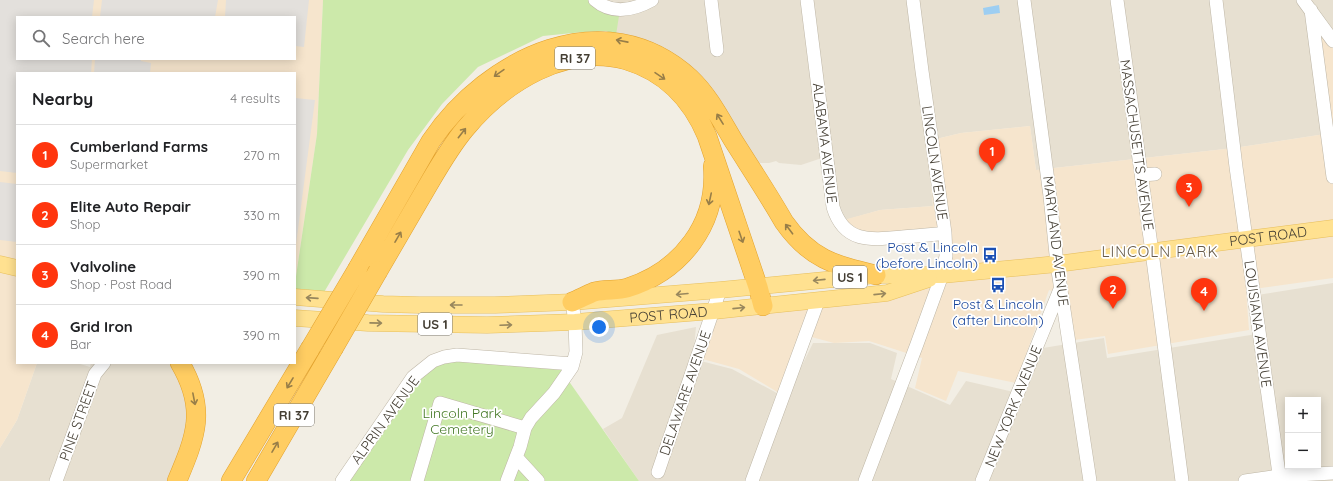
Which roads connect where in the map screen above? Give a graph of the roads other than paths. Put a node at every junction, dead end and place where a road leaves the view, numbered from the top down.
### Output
1 (652, 0) edge
2 (712, 0) edge
3 (807, 0) edge
4 (913, 0) edge
5 (1024, 0) edge
6 (1117, 0) edge
7 (1216, 0) edge
8 (596, 1) edge
9 (1307, 5) edge
10 (1333, 41) edge
11 (717, 50) dead end
12 (710, 147) junction
13 (1155, 174) dead end
14 (1142, 175) junction
15 (1333, 177) edge
16 (1333, 228) edge
17 (945, 233) junction
18 (1247, 238) junction
19 (1152, 252) junction
20 (1057, 264) junction
21 (0, 265) edge
22 (16, 268) edge
23 (876, 275) junction
24 (942, 275) junction
25 (758, 286) junction
26 (1061, 287) junction
27 (720, 290) junction
28 (296, 297) edge
29 (818, 301) junction
30 (572, 302) junction
31 (763, 306) junction
32 (714, 311) junction
33 (296, 318) edge
34 (575, 322) junction
35 (103, 364) edge
36 (180, 364) edge
37 (574, 364) junction
38 (525, 428) junction
39 (516, 457) junction
40 (988, 467) junction
41 (658, 472) dead end
42 (1333, 473) edge
43 (1280, 479) edge
44 (56, 481) edge
45 (177, 481) edge
46 (231, 481) edge
47 (256, 481) edge
48 (342, 481) edge
49 (417, 481) edge
50 (507, 481) edge
51 (538, 481) edge
52 (752, 481) edge
53 (865, 481) edge
54 (982, 481) edge
55 (991, 481) edge
56 (1090, 481) edge
57 (1182, 481) edge
58 (1245, 481) edge

1 - 8 street
2 - 11 street
3 - 17 street, ALABAMA AVENUE
4 - 17 street, LINCOLN AVENUE
5 - 20 street, MARYLAND AVENUE
6 - 14 street, MASSACHUSETTS AVENUE
7 - 18 street, LOUISIANA AVENUE
9 - 10 street
9 - 15 street
12 -> 25 highway
12 -> 30 highway
47 -> 12 highway, RI 37, bridge
13 - 14 street
14 - 19 street, MASSACHUSETTS AVENUE
16 - 18 main road, POST ROAD / US 1
17 - 24 street, LINCOLN AVENUE
18 - 19 main road, POST ROAD / US 1
18 - 43 street, LOUISIANA AVENUE
19 - 20 main road, POST ROAD / US 1
19 - 57 street, MASSACHUSETTS AVENUE
20 - 24 main road, POST ROAD / US 1
20 - 26 street, MARYLAND AVENUE
21 - 22 main road
23 - 24 main road, POST ROAD / US 1
23 -> 25 main road, POST ROAD / US 1
23 -> 46 highway, bridge
29 -> 24 main road, POST ROAD / US 1
24 - 53 street, LINCOLN AVENUE
25 - 27 main road, POST ROAD / US 1
25 - 31 highway
26 - 40 street, NEW YORK AVENUE
26 - 56 street, MARYLAND AVENUE
27 -> 30 main road, POST ROAD / US 1
27 - 32 street, DELAWARE AVENUE
30 -> 28 main road, POST ROAD / US 1
29 - 31 main road, POST ROAD / US 1
29 - 52 street
30 - 34 street
32 -> 31 main road, POST ROAD / US 1
32 - 34 main road, POST ROAD / US 1
32 - 41 street, DELAWARE AVENUE
33 -> 34 main road, POST ROAD / US 1
34 - 37 street
35 - 44 street, PINE STREET
36 -> 45 highway
37 - 38 street
37 - 48 street, ALPRIN AVENUE
38 - 39 street
38 - 49 street
39 - 50 street
39 - 51 street
40 - 54 street, NEW YORK AVENUE
40 - 55 street
42 - 43 street
43 - 58 street

